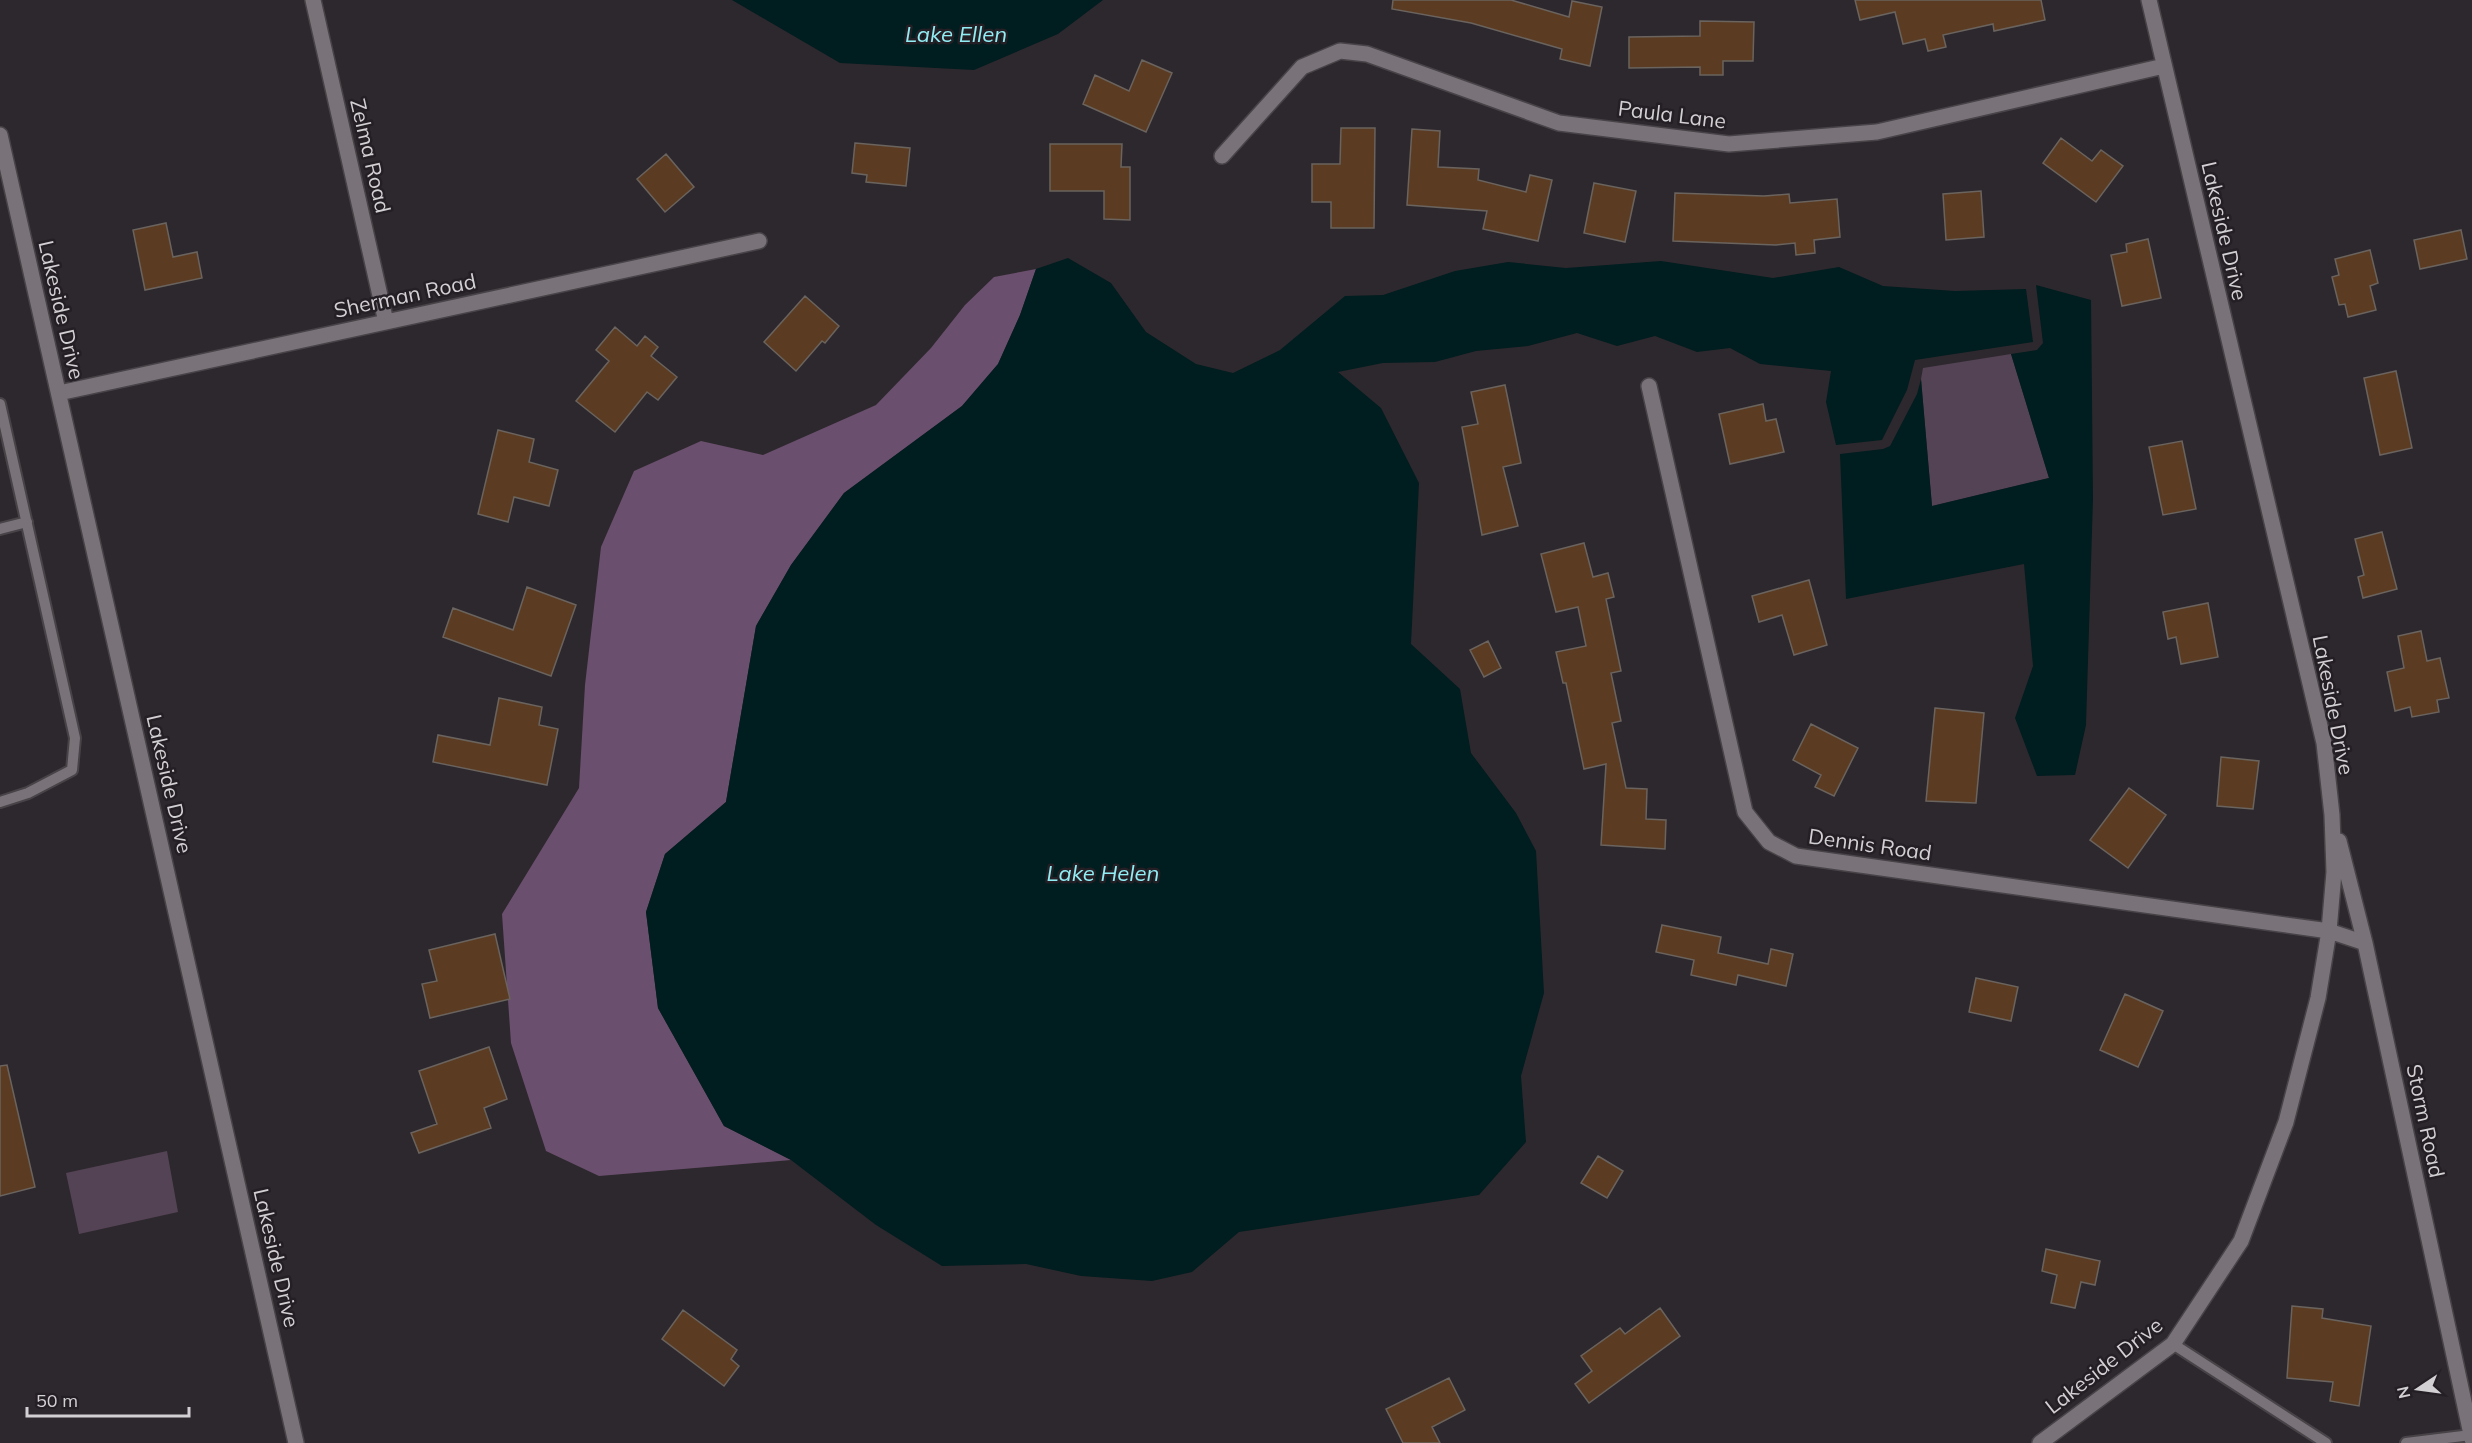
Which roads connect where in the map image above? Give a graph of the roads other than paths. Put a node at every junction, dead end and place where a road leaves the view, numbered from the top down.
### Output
1 (313, 0) edge
2 (2149, 0) edge
3 (2164, 66) junction
4 (0, 135) edge
5 (1222, 156) dead end
6 (759, 241) dead end
7 (386, 322) junction
8 (1649, 386) dead end
9 (58, 393) junction
10 (0, 404) edge
11 (27, 522) junction
12 (0, 529) edge
13 (0, 802) edge
14 (2332, 814) junction
15 (2329, 931) junction
16 (2365, 943) junction
17 (2173, 1344) junction
18 (2472, 1437) edge
19 (296, 1443) edge
20 (2040, 1443) edge
21 (2326, 1443) edge
22 (2406, 1443) edge

1 - 7 street, Zelma Road
2 - 3 street, Lakeside Drive
3 - 5 street, Paula Lane
3 - 14 street, Lakeside Drive
4 - 9 street, Lakeside Drive
6 - 7 street, Sherman Road
7 - 9 street, Sherman Road
8 - 15 street, Dennis Road
9 - 19 street, Lakeside Drive
10 - 11 lane
11 - 12 lane
11 - 13 lane
14 - 15 street, Lakeside Drive
14 - 16 street, Storm Road
15 - 16 street, Dennis Road
15 - 17 street, Lakeside Drive
16 - 18 street, Storm Road
17 - 20 street, Lakeside Drive
17 - 21 lane
18 - 22 lane

